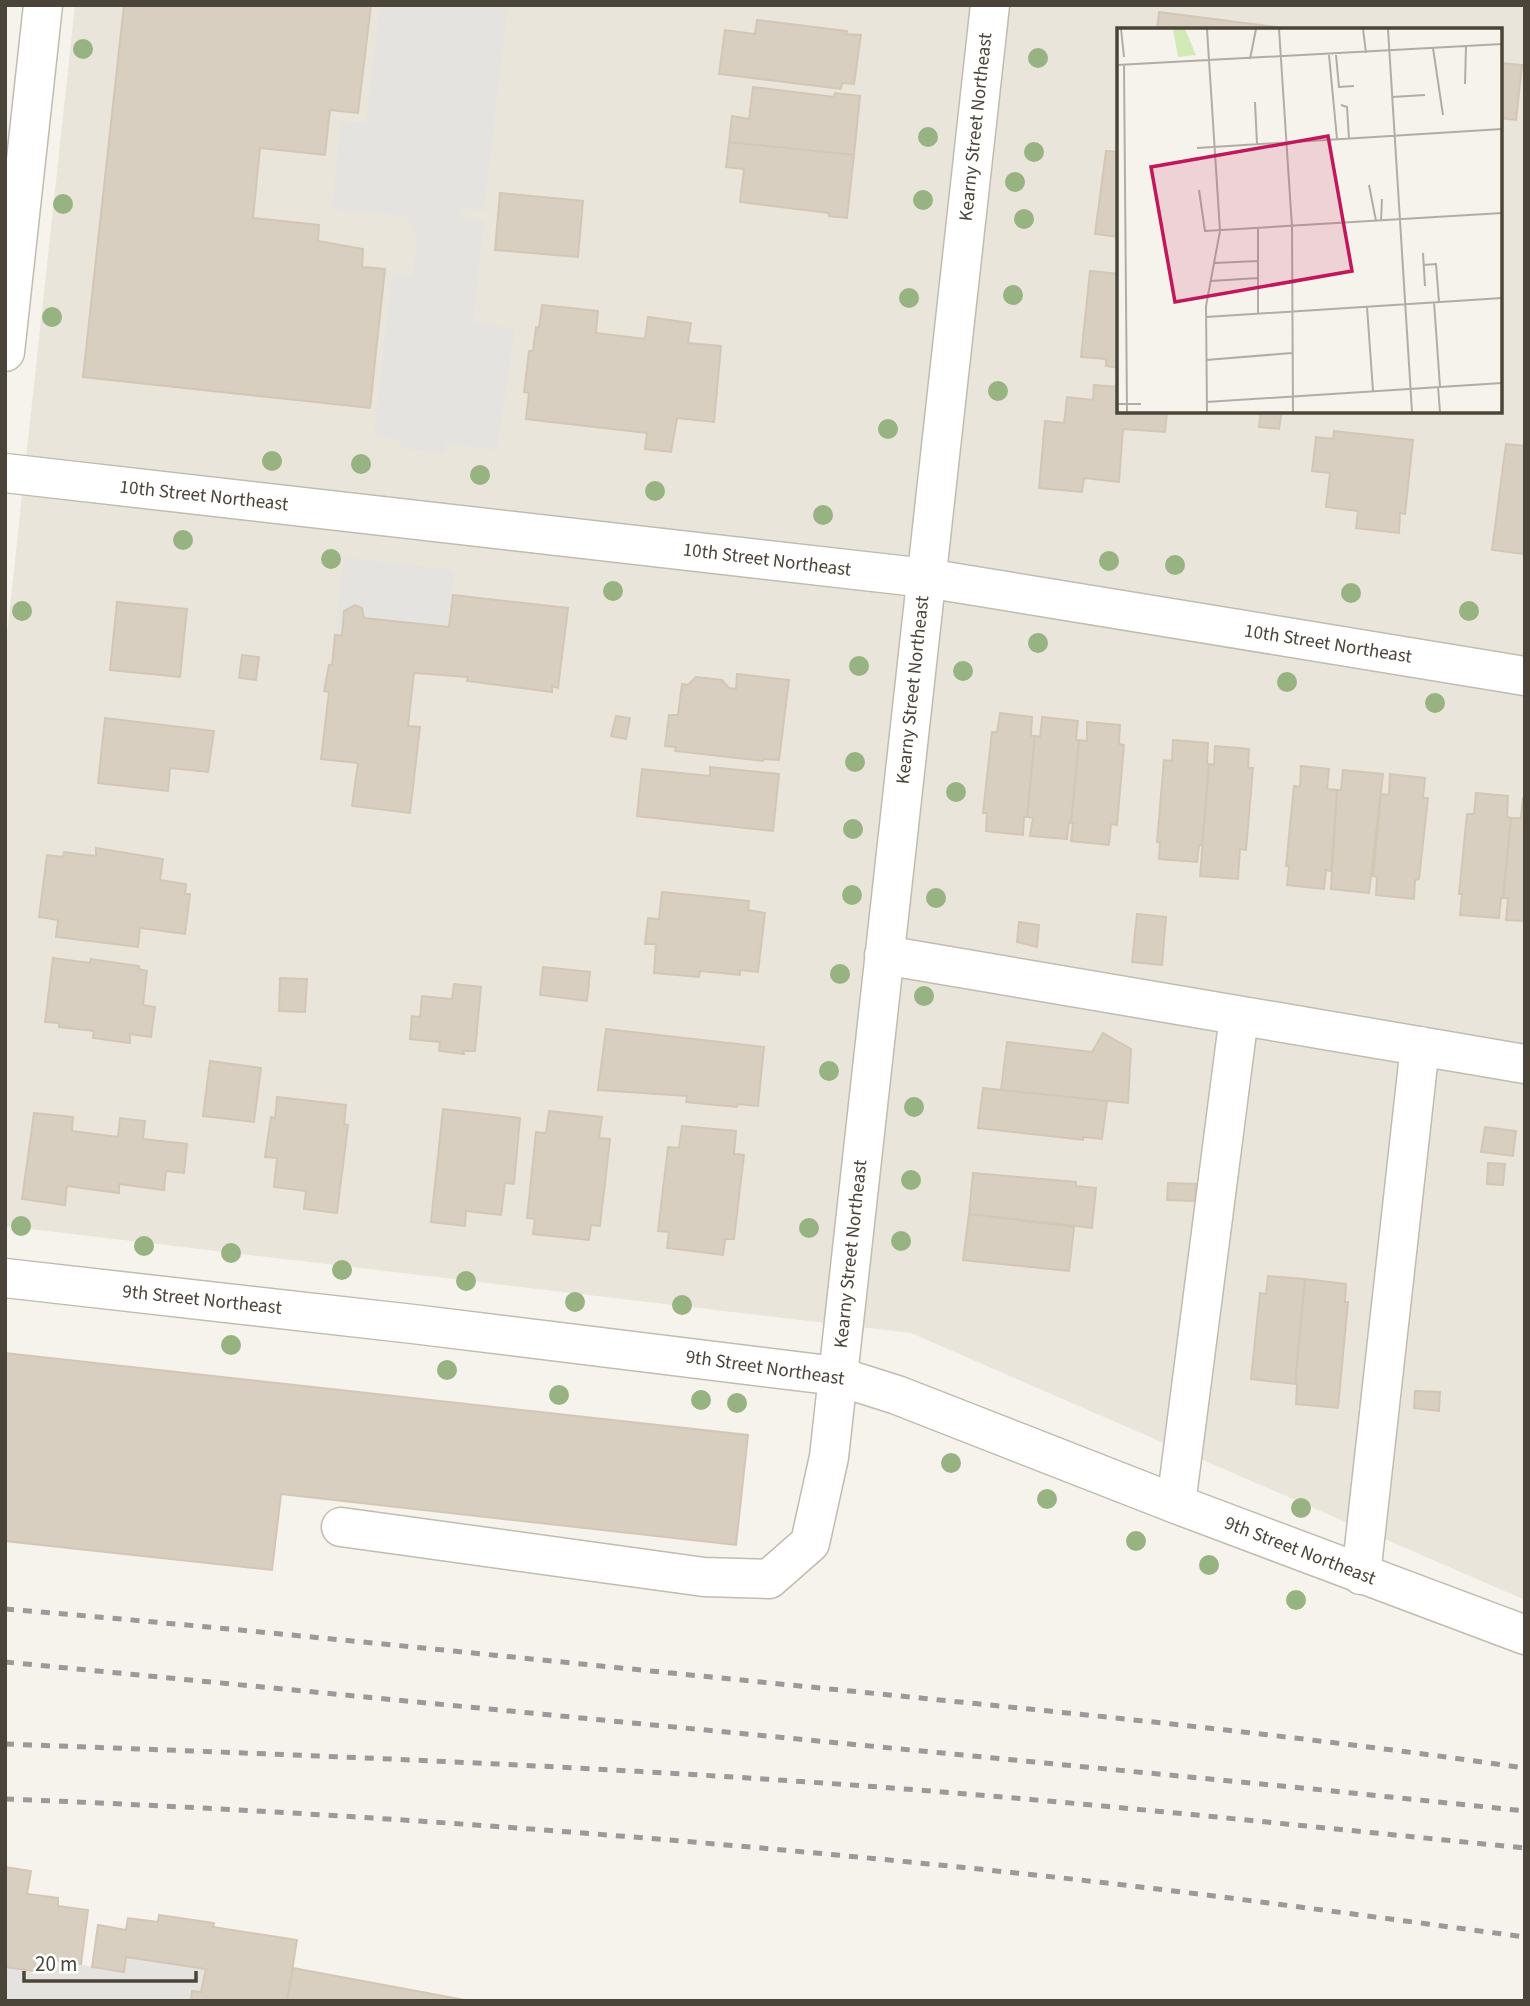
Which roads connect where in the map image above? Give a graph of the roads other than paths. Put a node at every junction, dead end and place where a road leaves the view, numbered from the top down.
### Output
1 (43, 5) edge
2 (990, 5) edge
3 (5, 352) edge
4 (5, 474) edge
5 (926, 578) junction
6 (1525, 676) edge
7 (884, 955) junction
8 (1239, 1016) junction
9 (1420, 1046) junction
10 (1525, 1064) edge
11 (5, 1278) edge
12 (837, 1376) junction
13 (1176, 1504) junction
14 (341, 1527) dead end
15 (1362, 1575) junction
16 (1525, 1635) edge

1 - 3 street
2 - 5 street, Kearny Street Northeast
4 - 5 street, 10th Street Northeast
5 - 6 street, 10th Street Northeast
5 - 7 street, Kearny Street Northeast
7 - 8 street
7 - 12 street, Kearny Street Northeast
8 - 9 street
8 - 13 street
9 - 10 street
9 - 15 street
11 - 12 street, 9th Street Northeast
12 - 13 street, 9th Street Northeast
12 - 14 street, Kearny Street Northeast
13 - 15 street, 9th Street Northeast
15 - 16 street, 9th Street Northeast

